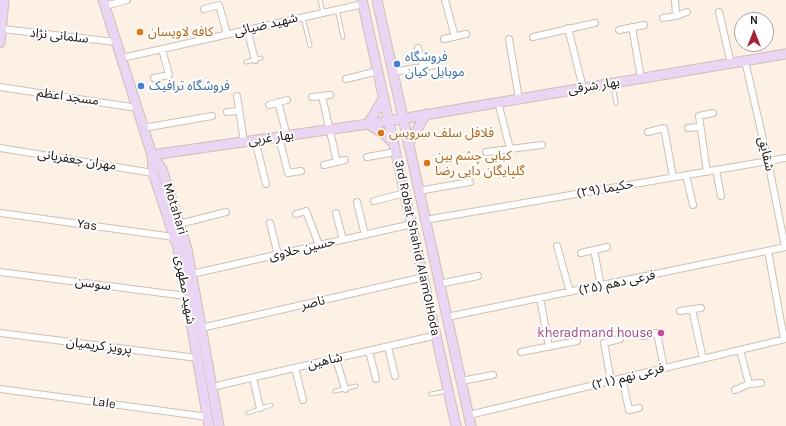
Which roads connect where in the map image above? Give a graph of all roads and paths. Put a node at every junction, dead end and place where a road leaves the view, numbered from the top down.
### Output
1 (4, 0) edge
2 (10, 0) edge
3 (95, 0) edge
4 (127, 0) edge
5 (320, 0) edge
6 (377, 0) edge
7 (445, 0) edge
8 (675, 0) edge
9 (363, 2) edge
10 (104, 3) edge
11 (204, 9) dead end
12 (337, 9) junction
13 (323, 12) junction
14 (687, 12) dead end
15 (719, 12) dead end
16 (4, 16) junction
17 (676, 16) junction
18 (303, 17) junction
19 (663, 18) dead end
20 (595, 23) dead end
21 (644, 25) dead end
22 (632, 27) junction
23 (568, 28) junction
24 (2, 29) junction
25 (247, 30) junction
26 (619, 30) dead end
27 (227, 34) junction
28 (466, 34) dead end
29 (343, 37) dead end
30 (455, 37) junction
31 (533, 37) dead end
32 (444, 38) dead end
33 (509, 39) dead end
34 (116, 42) junction
35 (0, 43) edge
36 (310, 46) dead end
37 (418, 48) dead end
38 (162, 49) junction
39 (786, 54) edge
40 (122, 58) junction
41 (258, 59) joint
42 (746, 61) junction
43 (246, 62) dead end
44 (731, 64) junction
45 (435, 65) dead end
46 (423, 66) junction
47 (378, 71) junction
48 (392, 72) junction
49 (154, 78) dead end
50 (641, 78) junction
51 (346, 79) dead end
52 (613, 83) junction
53 (0, 88) edge
54 (583, 88) junction
55 (330, 95) dead end
56 (237, 96) dead end
57 (322, 96) junction
58 (312, 97) dead end
59 (384, 97) junction
60 (519, 99) junction
61 (288, 100) dead end
62 (278, 102) junction
63 (498, 102) junction
64 (616, 103) dead end
65 (269, 105) dead end
66 (136, 108) junction
67 (239, 110) junction
68 (227, 112) dead end
69 (713, 113) dead end
70 (426, 114) junction
71 (212, 116) dead end
72 (403, 118) junction
73 (389, 120) junction
74 (368, 124) junction
75 (700, 127) junction
76 (143, 128) junction
77 (688, 128) dead end
78 (329, 129) junction
79 (648, 132) dead end
80 (283, 136) junction
81 (255, 140) junction
82 (244, 142) junction
83 (408, 145) junction
84 (542, 145) dead end
85 (0, 148) edge
86 (395, 148) junction
87 (510, 149) junction
88 (486, 152) dead end
89 (152, 156) junction
90 (367, 157) dead end
91 (786, 158) edge
92 (345, 160) dead end
93 (768, 161) junction
94 (337, 162) junction
95 (324, 165) dead end
96 (716, 170) junction
97 (301, 171) dead end
98 (707, 172) junction
99 (153, 173) junction
100 (686, 175) junction
101 (673, 177) junction
102 (470, 182) dead end
103 (266, 184) dead end
104 (418, 191) junction
105 (405, 193) junction
106 (721, 196) dead end
107 (374, 200) dead end
108 (357, 202) dead end
109 (693, 205) dead end
110 (226, 212) dead end
111 (0, 213) edge
112 (336, 213) dead end
113 (296, 214) dead end
114 (425, 220) junction
115 (270, 223) dead end
116 (179, 224) junction
117 (412, 224) junction
118 (365, 235) junction
119 (174, 237) junction
120 (343, 240) junction
121 (319, 245) junction
122 (557, 246) dead end
123 (607, 247) dead end
124 (786, 247) edge
125 (594, 250) junction
126 (768, 251) junction
127 (580, 253) dead end
128 (278, 255) junction
129 (0, 272) edge
130 (192, 274) junction
131 (478, 276) dead end
132 (424, 277) junction
133 (439, 284) junction
134 (601, 286) junction
135 (570, 292) junction
136 (186, 296) junction
137 (540, 298) junction
138 (701, 308) dead end
139 (692, 309) junction
140 (680, 311) dead end
141 (447, 317) junction
142 (202, 328) junction
143 (0, 333) edge
144 (437, 335) junction
145 (643, 336) dead end
146 (620, 339) dead end
147 (785, 339) edge
148 (577, 341) dead end
149 (388, 346) junction
150 (549, 347) junction
151 (740, 350) junction
152 (370, 351) junction
153 (521, 352) dead end
154 (197, 358) junction
155 (336, 359) junction
156 (703, 359) junction
157 (458, 364) junction
158 (444, 366) junction
159 (295, 368) junction
160 (664, 368) junction
161 (493, 374) dead end
162 (396, 376) dead end
163 (253, 378) junction
164 (622, 378) junction
165 (376, 379) dead end
166 (461, 381) junction
167 (612, 381) junction
168 (761, 383) dead end
169 (749, 384) junction
170 (356, 386) dead end
171 (212, 387) junction
172 (0, 389) edge
173 (344, 389) junction
174 (735, 390) dead end
175 (335, 391) dead end
176 (431, 394) dead end
177 (450, 395) junction
178 (465, 397) junction
179 (303, 400) dead end
180 (271, 405) dead end
181 (260, 408) junction
182 (639, 408) dead end
183 (248, 413) dead end
184 (469, 415) junction
185 (209, 422) edge
186 (218, 426) edge
187 (456, 426) edge
188 (471, 426) edge

1 - 16 main road
2 - 16 main road
3 - 10 main road
4 - 10 street
5 - 13 lane
6 - 48 main road, 3rd Robat Shahid AlamOlHoda
7 - 30 street
8 - 17 street
9 - 12 street, شهید ضیائی
9 - 47 main road, 3rd Robat Shahid AlamOlHoda
10 - 34 main road, Motahari
11 - 27 street
12 - 13 street, شهید ضیائی
12 - 29 lane
13 - 18 street, شهید ضیائی
14 - 17 street
15 - 44 street
16 - 24 main road
17 - 19 street
18 - 25 street, شهید ضیائی
18 - 36 lane
20 - 23 street
21 - 22 street
22 - 26 street
22 - 50 street
23 - 31 street
23 - 54 street
24 - 34 street, سلمانی نژاد
24 - 35 main road
25 - 27 street, شهید ضیائی
25 - 41 street
27 - 38 street, شهید ضیائی
28 - 30 street
30 - 32 street
33 - 60 street
34 - 40 main road, Motahari
37 - 46 street
38 - 40 street, شهید ضیائی
38 - 49 street
39 - 42 main road, بهار شرقی
40 - 66 main road, Motahari
41 - 43 lane
42 - 44 main road, بهار شرقی
42 - 93 street, شقایق
44 - 50 main road, بهار شرقی
45 - 46 street
46 - 48 street
47 - 51 street
47 - 59 main road, 3rd Robat Shahid AlamOlHoda
48 - 72 main road, 3rd Robat Shahid AlamOlHoda
50 - 52 main road, بهار شرقی
52 - 54 main road, بهار شرقی
52 - 64 lane
53 - 66 street, مسجد اعظم
54 - 60 main road, بهار شرقی
55 - 57 street
56 - 67 street
57 - 58 street
57 - 78 street
59 - 73 main road, 3rd Robat Shahid AlamOlHoda
59 - 74 main road
60 - 63 main road, بهار شرقی
61 - 62 street
62 - 65 street
62 - 80 street
63 - 70 main road, بهار شرقی
63 - 87 street
66 - 76 main road, Motahari
67 - 68 street
67 - 82 street
69 - 75 street
70 - 72 main road, بهار شرقی
70 - 83 main road
71 - 76 street
72 - 73 main road, بهار شرقی
72 - 83 main road, 3rd Robat Shahid AlamOlHoda
73 - 74 main road, بهار غربی
73 - 86 main road, 3rd Robat Shahid AlamOlHoda
74 - 78 main road, بهار غربی
74 - 86 main road
75 - 77 street
75 - 98 street
76 - 89 main road, Motahari
78 - 80 main road, بهار غربی
78 - 94 street
79 - 101 street
80 - 81 main road, بهار غربی
80 - 97 street
81 - 82 main road, بهار غربی
81 - 103 street
82 - 89 main road, بهار غربی
83 - 104 main road, 3rd Robat Shahid AlamOlHoda
84 - 87 street
85 - 99 street, مهران جعفریانی
86 - 90 street
86 - 105 main road, 3rd Robat Shahid AlamOlHoda
87 - 88 street
89 - 99 main road, شهید مطهری
89 - 116 main road, Motahari
91 - 93 street, حکیما (۲۹)
92 - 94 street
93 - 96 street, حکیما (۲۹)
93 - 124 street, شقایق
94 - 95 street
96 - 98 street, حکیما (۲۹)
96 - 106 street
98 - 100 street, حکیما (۲۹)
99 - 119 main road, شهید مطهری
100 - 101 street, حکیما (۲۹)
100 - 109 street
101 - 114 street, حکیما (۲۹)
102 - 104 street
104 - 114 main road, 3rd Robat Shahid AlamOlHoda
105 - 107 street
105 - 117 main road, 3rd Robat Shahid AlamOlHoda
108 - 118 street
110 - 116 street
111 - 119 street, Yas
112 - 120 street
113 - 121 street
114 - 133 main road, 3rd Robat Shahid AlamOlHoda
115 - 128 street
116 - 130 main road, Motahari
117 - 118 street, حسین حلاوی
117 - 132 main road, 3rd Robat Shahid AlamOlHoda
118 - 120 street, حسین حلاوی
119 - 136 main road, شهید مطهری
120 - 121 street, حسین حلاوی
121 - 128 street, حسین حلاوی
122 - 135 street
123 - 125 street
124 - 126 street, فرعی دهم (۲۵)
125 - 127 street
125 - 134 street
126 - 134 street, فرعی دهم (۲۵)
126 - 147 street
128 - 130 street, حسین حلاوی
129 - 136 street, سوسن
130 - 142 main road, Motahari
131 - 133 street
132 - 142 street, ناصر
132 - 144 main road, 3rd Robat Shahid AlamOlHoda
133 - 141 main road, 3rd Robat Shahid AlamOlHoda
134 - 135 street, فرعی دهم (۲۵)
135 - 137 street, فرعی دهم (۲۵)
136 - 154 main road, شهید مطهری
137 - 141 street, فرعی دهم (۲۵)
137 - 150 street
138 - 139 street
139 - 140 street
139 - 156 street
141 - 157 main road, 3rd Robat Shahid AlamOlHoda
142 - 171 main road, Motahari
143 - 154 street, پرویز کریمیان
144 - 149 street, شاهین
144 - 158 main road, 3rd Robat Shahid AlamOlHoda
145 - 160 street
146 - 167 street
147 - 151 street, فرعی نهم (۲۱)
148 - 150 street
149 - 152 street, شاهین
149 - 162 street
150 - 153 street
151 - 156 street, فرعی نهم (۲۱)
151 - 169 street
152 - 155 street, شاهین
152 - 165 street
154 - 185 main road, شهید مطهری
155 - 159 street, شاهین
155 - 173 street
156 - 160 street, فرعی نهم (۲۱)
157 - 158 main road
157 - 166 main road, 3rd Robat Shahid AlamOlHoda
158 - 177 main road, 3rd Robat Shahid AlamOlHoda
159 - 163 street, شاهین
159 - 179 street
160 - 164 street, فرعی نهم (۲۱)
161 - 166 street
163 - 171 street, شاهین
163 - 181 street
164 - 167 street, فرعی نهم (۲۱)
164 - 182 street
166 - 178 main road, 3rd Robat Shahid AlamOlHoda
167 - 184 street, فرعی نهم (۲۱)
168 - 169 street
169 - 174 street
170 - 173 lane
171 - 186 main road, Motahari
172 - 185 street, Lale
173 - 175 lane
176 - 177 lane
177 - 178 main road
177 - 187 main road, 3rd Robat Shahid AlamOlHoda
178 - 184 main road, 3rd Robat Shahid AlamOlHoda
180 - 181 lane
181 - 183 lane
184 - 188 main road, 3rd Robat Shahid AlamOlHoda

